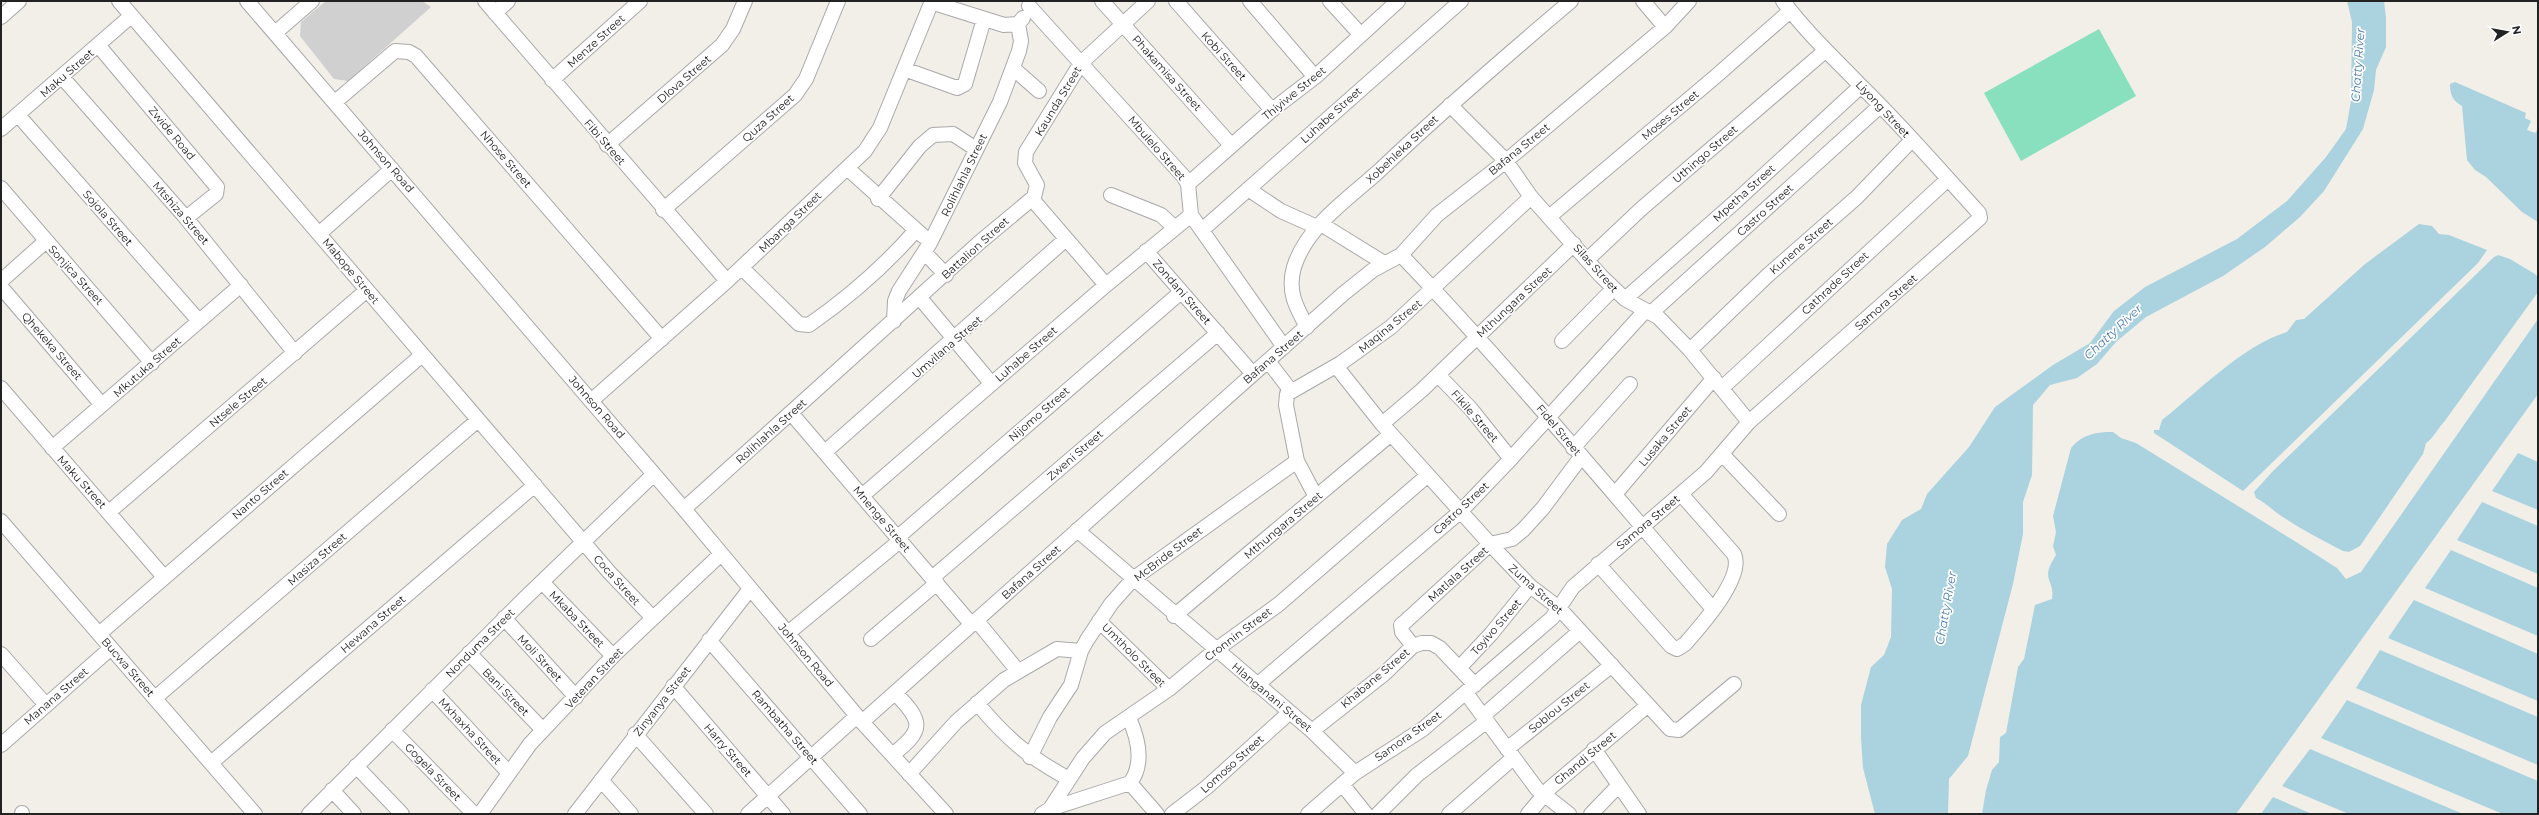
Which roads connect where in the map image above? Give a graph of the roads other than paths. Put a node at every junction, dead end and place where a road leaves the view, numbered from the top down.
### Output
1 (19, 1) edge
2 (119, 1) edge
3 (247, 1) edge
4 (312, 1) edge
5 (485, 1) edge
6 (508, 1) edge
7 (640, 1) edge
8 (745, 1) edge
9 (838, 1) edge
10 (932, 1) edge
11 (1102, 1) edge
12 (1148, 1) edge
13 (1176, 1) edge
14 (1250, 1) edge
15 (1330, 1) edge
16 (1398, 1) edge
17 (1460, 1) edge
18 (1571, 1) edge
19 (1643, 1) edge
20 (1689, 1) edge
21 (1030, 4) edge
22 (1786, 6) edge
23 (495, 13) junction
24 (131, 16) junction
25 (1, 17) edge
26 (984, 19) junction
27 (1018, 24) junction
28 (1123, 24) junction
29 (1665, 27) junction
30 (275, 33) junction
31 (1360, 36) junction
32 (98, 45) junction
33 (1825, 51) junction
34 (1081, 63) junction
35 (904, 69) junction
36 (1014, 69) junction
37 (62, 77) junction
38 (1315, 77) junction
39 (552, 80) junction
40 (1861, 86) junction
41 (1039, 92) dead end
42 (335, 102) junction
43 (1450, 105) junction
44 (1880, 106) junction
45 (1272, 110) junction
46 (18, 115) junction
47 (1, 129) edge
48 (1912, 140) junction
49 (607, 145) junction
50 (1231, 145) junction
51 (976, 150) junction
52 (1506, 161) junction
53 (847, 168) junction
54 (392, 169) junction
55 (1948, 179) junction
56 (1188, 184) junction
57 (1, 188) edge
58 (1248, 189) junction
59 (1111, 195) dead end
60 (1531, 197) junction
61 (878, 199) junction
62 (1032, 199) junction
63 (664, 210) junction
64 (1191, 216) junction
65 (1548, 217) junction
66 (186, 218) junction
67 (1980, 218) joint
68 (1319, 226) junction
69 (1175, 228) junction
70 (916, 230) junction
71 (1202, 230) junction
72 (320, 233) junction
73 (1066, 239) junction
74 (46, 241) junction
75 (1574, 244) junction
76 (928, 248) junction
77 (1146, 251) junction
78 (1401, 255) junction
79 (1587, 260) junction
80 (1384, 263) junction
81 (742, 268) junction
82 (946, 275) junction
83 (1, 280) edge
84 (727, 281) junction
85 (242, 285) junction
86 (1106, 285) junction
87 (1, 286) edge
88 (1434, 289) junction
89 (1613, 289) junction
90 (367, 290) junction
91 (1181, 292) junction
92 (920, 298) junction
93 (1625, 299) junction
94 (1648, 312) junction
95 (199, 321) junction
96 (894, 321) junction
97 (1307, 327) junction
98 (1218, 333) junction
99 (1478, 336) junction
100 (662, 339) junction
101 (955, 340) junction
102 (1562, 341) dead end
103 (1284, 347) junction
104 (1690, 350) junction
105 (295, 353) junction
106 (422, 355) junction
107 (1268, 361) junction
108 (152, 363) junction
109 (1336, 366) junction
110 (1253, 374) junction
111 (1438, 376) junction
112 (991, 383) junction
113 (1718, 383) junction
114 (1630, 384) dead end
115 (1, 388) edge
116 (1291, 391) junction
117 (592, 401) junction
118 (102, 405) junction
119 (791, 413) junction
120 (1549, 418) junction
121 (478, 420) junction
122 (1748, 422) junction
123 (1386, 429) junction
124 (52, 448) junction
125 (826, 452) junction
126 (1577, 452) junction
127 (1722, 454) junction
128 (1512, 459) junction
129 (1297, 460) junction
130 (654, 474) junction
131 (1428, 475) junction
132 (534, 485) junction
133 (1616, 494) junction
134 (1681, 494) junction
135 (863, 496) junction
136 (1316, 497) junction
137 (684, 509) junction
138 (1461, 511) junction
139 (109, 512) junction
140 (1779, 514) dead end
141 (1, 521) edge
142 (1642, 527) junction
143 (1077, 530) junction
144 (899, 539) junction
145 (583, 542) junction
146 (1490, 544) junction
147 (721, 554) junction
148 (1598, 564) junction
149 (164, 577) junction
150 (1133, 579) junction
151 (935, 581) junction
152 (542, 582) junction
153 (1530, 586) junction
154 (750, 589) junction
155 (1559, 608) junction
156 (1713, 609) junction
157 (1174, 616) junction
158 (504, 618) junction
159 (653, 618) junction
160 (1099, 621) junction
161 (975, 623) junction
162 (1580, 631) junction
163 (788, 633) junction
164 (99, 634) junction
165 (871, 639) dead end
166 (709, 640) junction
167 (1413, 646) junction
168 (110, 648) junction
169 (1217, 649) junction
170 (1081, 651) junction
171 (469, 653) junction
172 (1, 654) edge
173 (613, 656) junction
174 (1612, 665) junction
175 (1460, 667) junction
176 (1018, 671) junction
177 (1734, 684) dead end
178 (1257, 685) junction
179 (673, 686) junction
180 (1169, 689) junction
181 (1470, 689) junction
182 (432, 690) junction
183 (895, 693) junction
184 (576, 697) junction
185 (156, 698) junction
186 (977, 703) junction
187 (46, 705) junction
188 (1647, 706) junction
189 (1290, 712) junction
190 (1129, 718) junction
191 (860, 719) junction
192 (1485, 719) junction
193 (392, 730) junction
194 (543, 730) junction
195 (1312, 731) junction
196 (635, 734) junction
197 (1, 745) edge
198 (1594, 749) junction
199 (1510, 754) junction
200 (892, 755) junction
201 (811, 757) junction
202 (1030, 757) junction
203 (211, 763) junction
204 (356, 766) junction
205 (508, 772) junction
206 (1355, 773) junction
207 (909, 774) junction
208 (1069, 779) junction
209 (600, 780) junction
210 (1130, 783) junction
211 (1342, 784) junction
212 (1619, 785) junction
213 (332, 790) junction
214 (767, 796) junction
215 (1544, 796) junction
216 (1046, 811) edge
217 (255, 814) edge
218 (308, 814) edge
219 (354, 814) edge
220 (402, 814) edge
221 (474, 814) edge
222 (480, 814) edge
223 (575, 814) edge
224 (631, 814) edge
225 (706, 814) edge
226 (748, 814) edge
227 (784, 814) edge
228 (860, 814) edge
229 (946, 814) edge
230 (1157, 814) edge
231 (1172, 814) edge
232 (1308, 814) edge
233 (1366, 814) edge
234 (1378, 814) edge
235 (1449, 814) edge
236 (1528, 814) edge
237 (1569, 814) edge
238 (1591, 814) edge
239 (1639, 814) edge

1 - 25 street
2 - 24 street, Mabope Street
3 - 30 street, Johnson Road
4 - 30 street
5 - 23 street, Fibi Street
6 - 23 street
7 - 39 street, Menze Street
8 - 49 street, Dlova Street
9 - 63 street, Quza Street
10 - 26 street
10 - 35 street, Mbanga Street
11 - 28 street, Phakamisa Street
12 - 28 street, Kaunda Street
13 - 45 street, Kobi Street
14 - 38 street
15 - 31 street
16 - 31 street, Thiyiwe Street
17 - 58 street, Luhabe Street
18 - 43 street, Xobehleka Street
19 - 29 street
20 - 29 street, Bafana Street
21 - 27 street
21 - 34 street, Mbulelo Street
22 - 33 street, Liyong Street
22 - 65 street, Moses Street
23 - 39 street, Fibi Street
24 - 32 street, Maku Street
24 - 72 street, Mabope Street
26 - 27 street
26 - 35 street
27 - 36 street, Rolihlahla Street
28 - 34 street, Kaunda Street
28 - 50 street, Phakamisa Street
29 - 52 street, Bafana Street
30 - 42 street, Johnson Road
31 - 38 street, Thiyiwe Street
32 - 37 street, Maku Street
32 - 66 street, Zwide Road
33 - 40 street, Liyong Street
33 - 79 street, Uthingo Street
34 - 56 street, Mbulelo Street
34 - 62 street, Kaunda Street
35 - 53 street, Mbanga Street
36 - 41 street
36 - 51 street, Rolihlahla Street
37 - 46 street, Maku Street
37 - 66 street, Mtshiza Street
38 - 45 street, Thiyiwe Street
39 - 49 street, Fibi Street
40 - 44 street, Liyong Street
40 - 93 street, Mpetha Street
42 - 54 street, Johnson Road
42 - 100 street, Nhose Street
43 - 52 street, Silas Street
43 - 68 street, Xobehleka Street
44 - 48 street, Liyong Street
44 - 94 street, Castro Street
45 - 50 street, Thiyiwe Street
46 - 47 street, Maku Street
46 - 95 street, Sojola Street
48 - 55 street, Liyong Street
48 - 104 street, Kunene Street
49 - 63 street, Fibi Street
50 - 56 street, Thiyiwe Street
51 - 61 street
51 - 76 street, Rolihlahla Street
52 - 60 street, Silas Street
52 - 78 street, Bafana Street
53 - 61 street
53 - 81 street, Mbanga Street
54 - 72 street
54 - 117 street, Johnson Road
55 - 67 street, Liyong Street
55 - 113 street, Cathrade Street
56 - 64 street, Mbulelo Street
57 - 74 street, Sonjica Street
58 - 68 street
58 - 71 street, Luhabe Street
59 - 69 street
60 - 65 street, Silas Street
60 - 88 street, Maqina Street
61 - 70 street
62 - 73 street
62 - 82 street, Battalion Street
63 - 84 street, Fibi Street
64 - 69 street, Luhabe Street
64 - 71 street
65 - 75 street, Silas Street
66 - 85 street, Mtshiza Street
67 - 122 street, Samora Street
68 - 80 street
68 - 97 street, Xobehleka Street
69 - 77 street, Luhabe Street
70 - 76 street
70 - 81 street
71 - 103 street
72 - 90 street, Mabope Street
73 - 86 street
73 - 101 street, Umvilana Street
74 - 83 street
74 - 108 street, Sonjica Street
75 - 79 street, Silas Street
75 - 99 street, Mthungara Street
76 - 82 street
76 - 96 street, Rolihlahla Street
77 - 86 street, Luhabe Street
77 - 91 street, Zondani Street
78 - 80 street, Bafana Street
78 - 88 street, Fidel Street
79 - 89 street, Silas Street
80 - 97 street, Bafana Street
81 - 84 street, Mbanga Street
82 - 92 street, Battalion Street
84 - 100 street, Mbanga Street
85 - 95 street, Mkutuka Street
85 - 105 street, Mtshiza Street
86 - 112 street, Luhabe Street
87 - 118 street, Qhekeka Street
88 - 99 street, Fidel Street
88 - 109 street, Maqina Street
89 - 93 street, Silas Street
89 - 102 street
90 - 105 street, Ntsele Street
90 - 106 street, Mabope Street
91 - 98 street, Zondani Street
91 - 144 street, Nijomo Street
92 - 96 street, Rolihlahla Street
92 - 101 street
93 - 94 street, Silas Street
94 - 104 street, Silas Street
94 - 120 street, Castro Street
95 - 108 street, Mkutuka Street
96 - 119 street, Rolihlahla Street
97 - 103 street, Bafana Street
98 - 110 street, Zondani Street
98 - 151 street, Zweni Street
99 - 111 street, Mthungara Street
99 - 120 street, Fidel Street
100 - 117 street, Mbanga Street
101 - 112 street
101 - 125 street, Umvilana Street
103 - 107 street, Bafana Street
104 - 113 street, Silas Street
105 - 139 street, Ntsele Street
106 - 121 street, Mabope Street
106 - 149 street, Nanto Street
107 - 110 street, Bafana Street
107 - 116 street
108 - 118 street, Mkutuka Street
109 - 116 street, Maqina Street
109 - 123 street, Zuma Street
110 - 143 street, Bafana Street
111 - 123 street, Mthungara Street
111 - 128 street, Fikile Street
112 - 135 street, Luhabe Street
113 - 122 street, Silas Street
113 - 133 street, Lusaka Street
114 - 126 street, Matlala Street
115 - 124 street, Maku Street
116 - 129 street
117 - 130 street, Johnson Road
118 - 124 street, Mkutuka Street
119 - 125 street, Mnenge Street
119 - 137 street, Rolihlahla Street
120 - 126 street, Fidel Street
120 - 128 street, Castro Street
121 - 132 street, Mabope Street
121 - 185 street, Masiza Street
122 - 127 street, Samora Street
123 - 131 street, Zuma Street
123 - 136 street, Mthungara Street
124 - 139 street, Maku Street
125 - 135 street, Mnenge Street
126 - 133 street, Fidel Street
126 - 146 street, Matlala Street
127 - 134 street, Samora Street
127 - 140 street
128 - 138 street, Castro Street
129 - 136 street
129 - 150 street, McBride Street
130 - 137 street, Johnson Road
130 - 145 street, Nonduma Street
131 - 138 street, Zuma Street
131 - 169 street, Cronnin Street
132 - 145 street, Mabope Street
132 - 203 street, Hewana Street
133 - 142 street, Fidel Street
134 - 142 street, Samora Street
134 - 156 street
135 - 144 street, Mnenge Street
136 - 157 street, Mthungara Street
137 - 147 street, Johnson Road
138 - 146 street, Zuma Street
138 - 178 street, Castro Street
139 - 149 street, Maku Street
141 - 164 street, Bucwa Street
142 - 148 street, Samora Street
142 - 156 street, Fidel Street
143 - 150 street, Hlanganani Street
143 - 161 street, Bafana Street
144 - 151 street, Mnenge Street
144 - 163 street, Nijomo Street
145 - 152 street, Nonduma Street
145 - 159 street, Coca Street
146 - 153 street, Zuma Street
146 - 167 street, Matlala Street
147 - 154 street, Johnson Road
147 - 159 street, Veteran Street
148 - 155 street, Samora Street
148 - 156 street
149 - 164 street, Nanto Street
150 - 157 street, Hlanganani Street
150 - 160 street, McBride Street
151 - 161 street, Mnenge Street
151 - 165 street, Zweni Street
152 - 158 street, Nonduma Street
152 - 173 street, Mkaba Street
153 - 155 street, Zuma Street
153 - 175 street, Toyivo Street
154 - 163 street, Johnson Road
154 - 166 street, Zinyanya Street
155 - 162 street, Zuma Street
155 - 181 street, Samora Street
157 - 169 street, Hlanganani Street
158 - 171 street, Nonduma Street
158 - 184 street, Moli Street
159 - 173 street, Veteran Street
160 - 170 street, McBride Street
160 - 180 street, Umtholo Street
161 - 176 street, Mnenge Street
161 - 183 street, Bafana Street
162 - 174 street, Zuma Street
162 - 192 street
163 - 191 street, Johnson Road
164 - 168 street, Bucwa Street
166 - 179 street, Zinyanya Street
166 - 201 street, Rambatha Street
167 - 175 street, Khabane Street
167 - 195 street, Khabane Street
168 - 185 street, Bucwa Street
168 - 187 street, Manana Street
169 - 178 street, Hlanganani Street
169 - 180 street, Cronnin Street
170 - 176 street
170 - 202 street
171 - 182 street, Nonduma Street
171 - 194 street, Bani Street
172 - 187 street
173 - 184 street, Veteran Street
174 - 188 street, Zuma Street
174 - 199 street, Soblou Street
175 - 181 street, Khabane Street
176 - 186 street
177 - 188 street, Zuma Street
178 - 189 street, Hlanganani Street
179 - 196 street, Zinyanya Street
179 - 214 street, Harry Street
180 - 190 street, Cronnin Street
181 - 192 street, Khabane Street
181 - 206 street, Samora Street
182 - 193 street, Nonduma Street
182 - 205 street, Mxhaxha Street
183 - 191 street, Bafana Street
183 - 200 street
184 - 194 street, Veteran Street
185 - 203 street, Bucwa Street
186 - 202 street
186 - 207 street
187 - 197 street, Manana Street
188 - 198 street, Ghandi Street
189 - 195 street, Hlanganani Street
189 - 231 street, Lomoso Street
190 - 208 street, Cronnin Street
190 - 210 street
191 - 200 street, Johnson Road
191 - 201 street, Bafana Street
192 - 199 street, Khabane Street
192 - 234 street
193 - 204 street, Nonduma Street
193 - 221 street, Gogela Street
194 - 205 street, Veteran Street
195 - 206 street, Hlanganani Street
196 - 209 street, Zinyanya Street
196 - 225 street
198 - 212 street
198 - 215 street, Ghandi Street
199 - 215 street, Khabane Street
199 - 235 street, Soblou Street
200 - 207 street, Johnson Road
201 - 214 street, Bafana Street
201 - 228 street, Rambatha Street
202 - 208 street
203 - 217 street, Bucwa Street
204 - 213 street, Nonduma Street
204 - 220 street
205 - 222 street, Veteran Street
206 - 211 street, Samora Street
207 - 229 street, Johnson Road
208 - 216 street, Cronnin Street
209 - 223 street, Zinyanya Street
209 - 224 street
210 - 216 street
210 - 230 street
211 - 232 street, Samora Street
211 - 233 street
212 - 238 street
212 - 239 street
213 - 218 street, Nonduma Street
213 - 219 street
214 - 226 street, Bafana Street
214 - 227 street, Harry Street
215 - 236 street, Ghandi Street
215 - 237 street, Khabane Street

